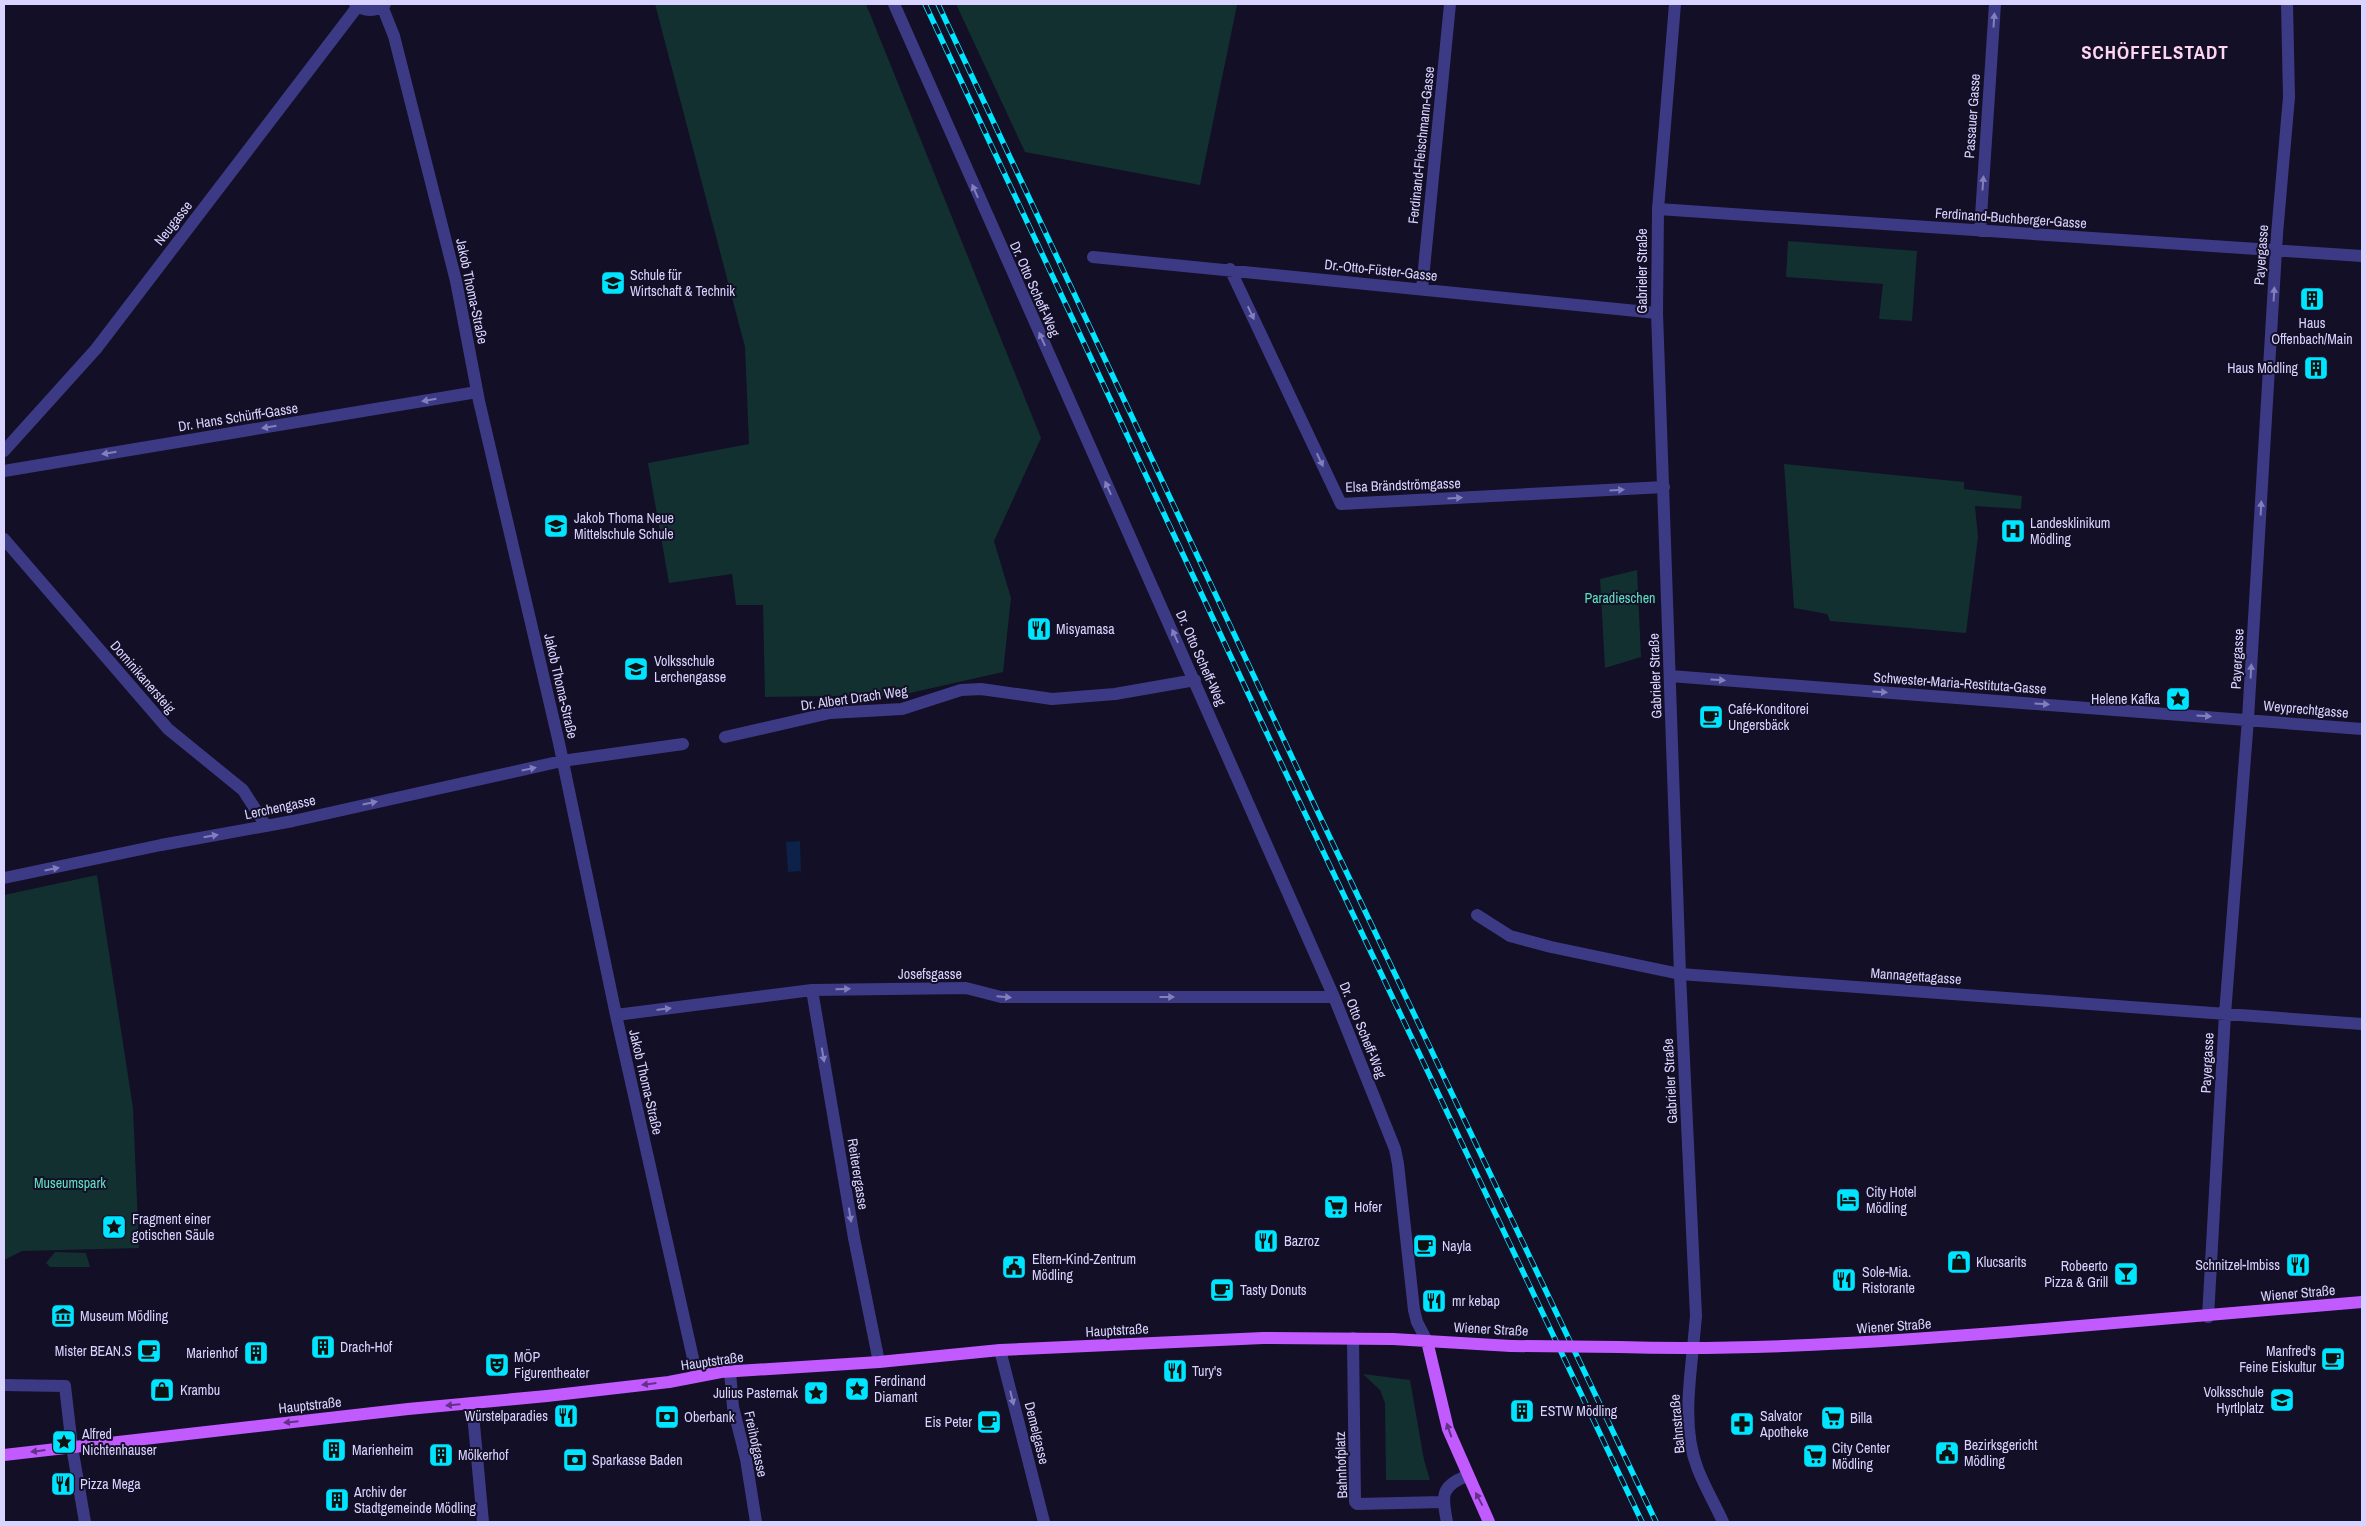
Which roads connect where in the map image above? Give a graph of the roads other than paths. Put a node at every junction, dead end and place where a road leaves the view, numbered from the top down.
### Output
1 (894, 4) edge
2 (1450, 4) edge
3 (1675, 4) edge
4 (1995, 4) edge
5 (2287, 4) edge
6 (356, 5) edge
7 (384, 5) edge
8 (1658, 210) junction
9 (1980, 231) junction
10 (2276, 250) junction
11 (2362, 256) edge
12 (1098, 257) dead end
13 (1230, 269) junction
14 (1422, 289) junction
15 (1657, 313) junction
16 (477, 392) junction
17 (4, 451) edge
18 (4, 471) edge
19 (1664, 487) junction
20 (4, 539) edge
21 (1670, 676) junction
22 (1195, 680) junction
23 (2248, 719) junction
24 (2362, 728) edge
25 (725, 737) dead end
26 (683, 744) dead end
27 (562, 762) junction
28 (266, 826) junction
29 (4, 878) edge
30 (1478, 915) dead end
31 (1680, 974) junction
32 (812, 990) junction
33 (1334, 997) junction
34 (2225, 1014) junction
35 (616, 1015) junction
36 (2362, 1024) edge
37 (2362, 1302) edge
38 (2208, 1316) junction
39 (1354, 1338) junction
40 (1427, 1341) junction
41 (1693, 1348) junction
42 (1000, 1350) junction
43 (879, 1362) junction
44 (730, 1372) junction
45 (697, 1376) junction
46 (9, 1385) edge
47 (472, 1403) junction
48 (72, 1447) junction
49 (4, 1455) edge
50 (1467, 1476) junction
51 (1443, 1502) junction
52 (85, 1522) edge
53 (483, 1522) edge
54 (756, 1522) edge
55 (1044, 1522) edge
56 (1447, 1522) edge
57 (1489, 1522) edge
58 (1723, 1522) edge

22 -> 1 street, Dr. Otto Scheff-Weg
2 - 14 street, Ferdinand-Fleischmann-Gasse
3 - 8 street, Gabrieler Straße
9 -> 4 street, Passauer Gasse
5 - 10 street, Payergasse
6 - 7 street
6 - 17 street, Neugasse
7 - 16 street, Jakob Thoma-Straße
8 - 9 street, Ferdinand-Buchberger-Gasse
8 - 15 street, Gabrieler Straße
9 - 10 street, Ferdinand-Buchberger-Gasse
10 - 11 street, Ferdinand-Buchberger-Gasse
23 -> 10 street, Payergasse
12 - 13 street, Dr.-Otto-Füster-Gasse
13 - 14 street, Dr.-Otto-Füster-Gasse
13 -> 19 street, Elsa Brändströmgasse
14 - 15 street, Dr.-Otto-Füster-Gasse
15 - 19 street, Gabrieler Straße
16 -> 18 street, Dr. Hans Schürff-Gasse
16 - 27 street, Jakob Thoma-Straße
19 - 21 street, Gabrieler Straße
20 - 28 street, Dominikanersteig
21 -> 23 street, Schwester-Maria-Restituta-Gasse
21 - 31 street, Gabrieler Straße
22 - 25 street, Dr. Albert Drach Weg
22 - 33 street, Dr. Otto Scheff-Weg
23 - 24 street, Weyprechtgasse
23 - 34 street, Payergasse
26 - 27 street
28 -> 27 street, Lerchengasse
27 - 35 street, Jakob Thoma-Straße
29 -> 28 street, Lerchengasse
30 - 31 street, Mannagettagasse
31 - 34 street, Mannagettagasse
31 - 41 street, Gabrieler Straße
32 -> 33 street, Josefsgasse
35 -> 32 street, Josefsgasse
32 -> 43 street, Reiterergasse
33 - 40 street, Dr. Otto Scheff-Weg
34 - 36 street, Mannagettagasse
34 - 38 street, Payergasse
35 - 45 street, Jakob Thoma-Straße
37 - 38 main road, Wiener Straße
38 - 41 main road, Wiener Straße
39 - 40 main road, Hauptstraße
39 - 42 main road, Hauptstraße
39 - 51 street, Bahnhofplatz
40 - 41 main road, Wiener Straße, bridge
50 -> 40 main road
41 - 58 street, Bahnstraße
42 - 43 main road, Hauptstraße
42 -> 55 street, Demelgasse
43 - 44 main road, Hauptstraße
44 - 45 main road, Hauptstraße
44 - 54 street, Freihofgasse
45 -> 47 main road, Hauptstraße
46 - 48 street
47 -> 48 main road, Hauptstraße
47 - 53 street
48 -> 49 main road, Hauptstraße
48 - 52 street
50 - 51 street
57 -> 50 main road
51 - 56 street

